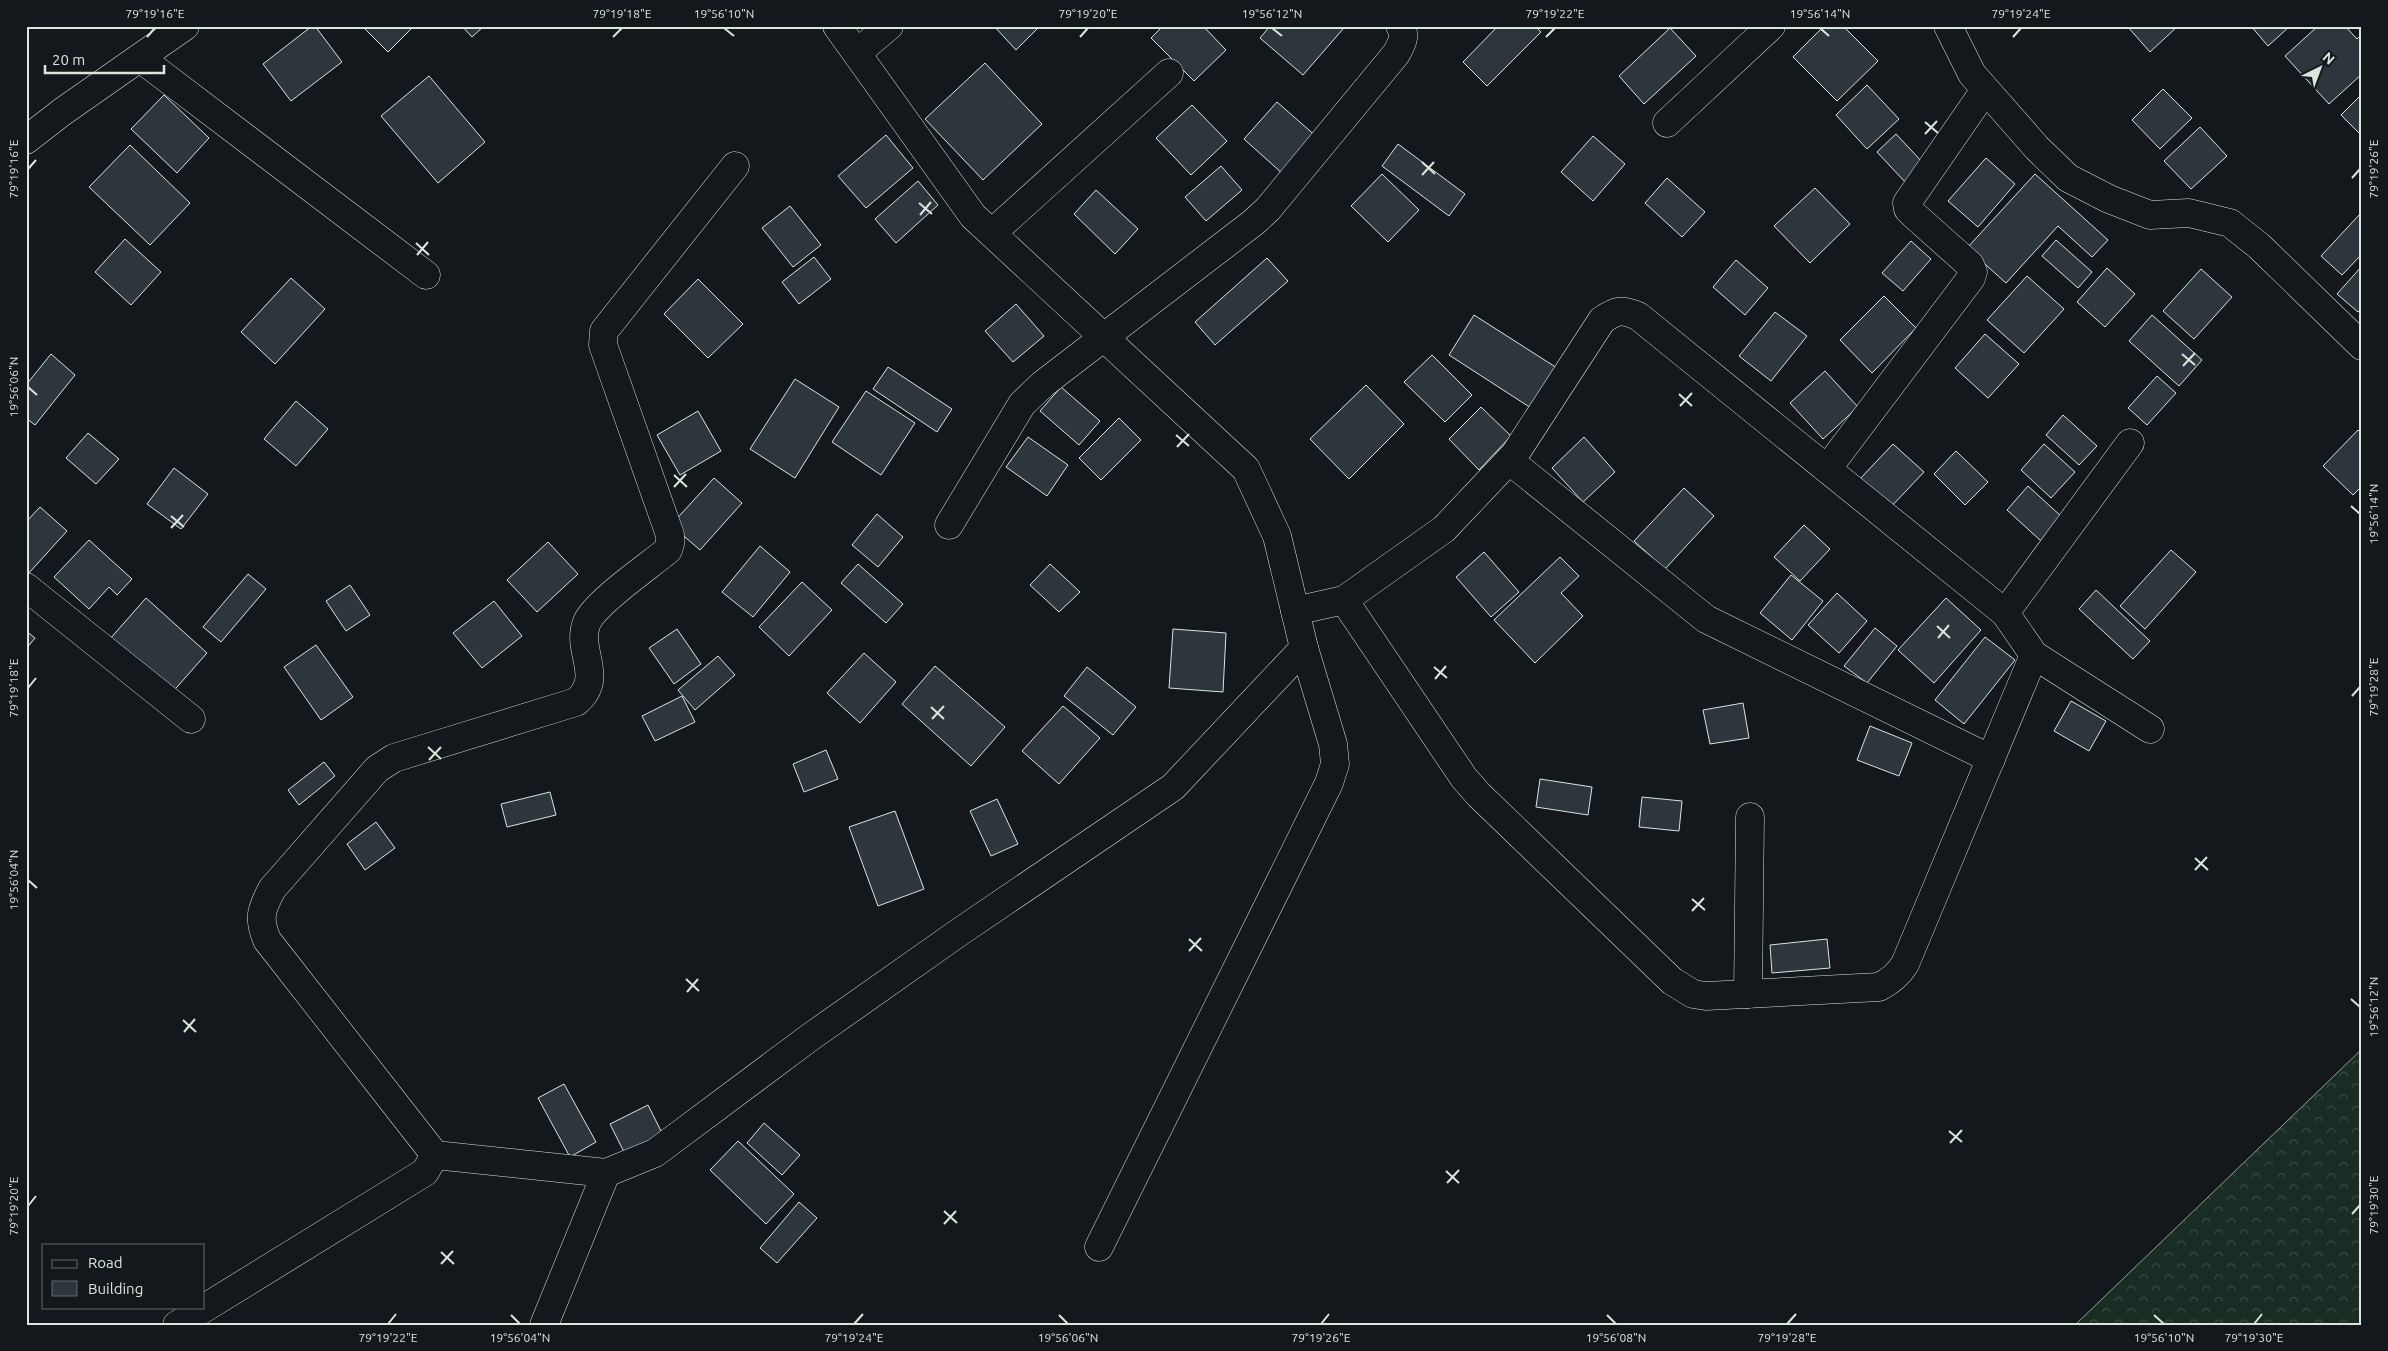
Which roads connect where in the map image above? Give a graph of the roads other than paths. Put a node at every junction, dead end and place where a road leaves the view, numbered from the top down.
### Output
1 (185, 26) edge
2 (837, 26) edge
3 (889, 26) edge
4 (1400, 26) edge
5 (1771, 26) edge
6 (1948, 26) edge
7 (856, 53) junction
8 (140, 58) junction
9 (1169, 73) dead end
10 (1985, 90) junction
11 (1667, 123) dead end
12 (26, 140) edge
13 (735, 166) dead end
14 (992, 234) junction
15 (426, 276) dead end
16 (1104, 338) junction
17 (2362, 346) edge
18 (2130, 443) dead end
19 (1510, 461) junction
20 (1827, 469) junction
21 (949, 525) dead end
22 (26, 586) edge
23 (1344, 600) junction
24 (1295, 611) junction
25 (2005, 613) junction
26 (1304, 648) junction
27 (2034, 656) junction
28 (191, 719) dead end
29 (2150, 729) dead end
30 (1991, 760) junction
31 (1750, 817) dead end
32 (1748, 994) junction
33 (435, 1155) junction
34 (606, 1173) junction
35 (1099, 1248) dead end
36 (205, 1308) edge
37 (205, 1308) edge
38 (177, 1325) edge
39 (544, 1325) edge

1 - 8 street
2 - 7 street
3 - 7 street
4 - 16 street
5 - 11 street
6 - 10 street
7 - 14 street
8 - 12 street
8 - 15 street
9 - 14 street
10 - 17 street
10 - 20 street
13 - 33 street
14 - 16 street
16 - 21 street
16 - 24 street
18 - 25 street
19 - 20 street
19 - 23 street
19 - 30 street
20 - 25 street
22 - 28 street
23 - 24 street
23 - 32 street
24 - 26 street
25 - 27 street
26 - 34 street
26 - 35 street
27 - 29 street
27 - 30 street
30 - 32 street
31 - 32 street
33 - 34 street
33 - 36 street
34 - 39 street
37 - 38 street

